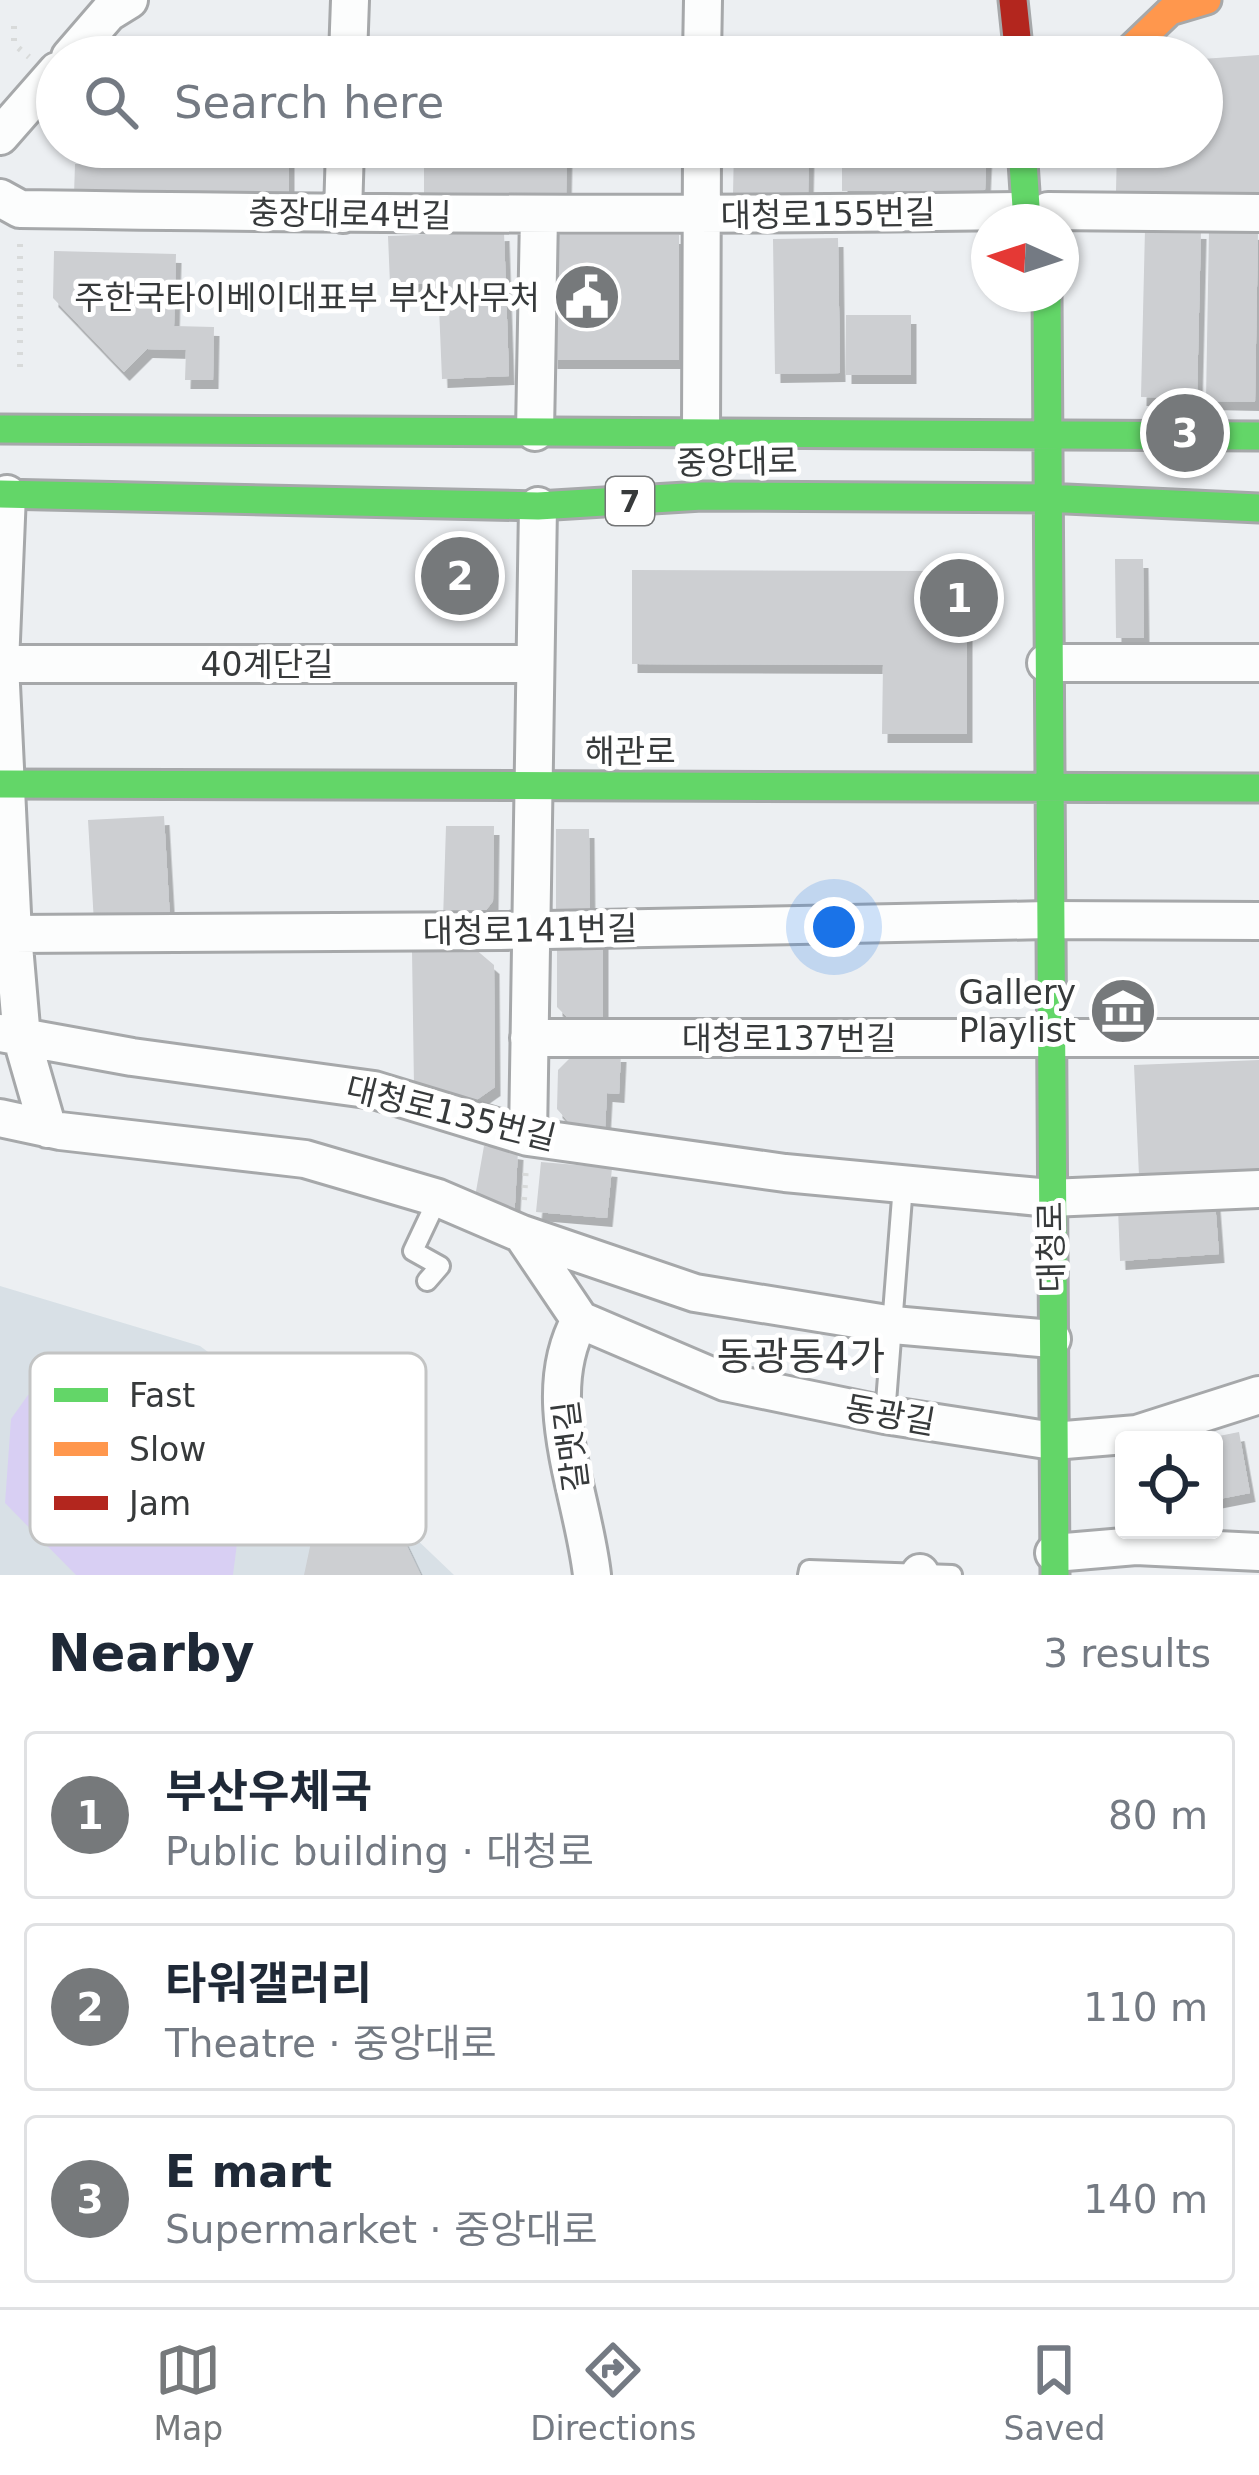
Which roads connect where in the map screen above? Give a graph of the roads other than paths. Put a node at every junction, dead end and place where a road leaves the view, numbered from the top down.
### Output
1 (129, 0) edge
2 (350, 0) edge
3 (703, 0) edge
4 (1013, 0) edge
5 (1207, 0) edge
6 (85, 36) edge
7 (349, 36) edge
8 (702, 36) edge
9 (1017, 36) edge
10 (1144, 36) edge
11 (36, 89) edge
12 (0, 136) edge
13 (344, 168) edge
14 (702, 168) edge
15 (1027, 168) edge
16 (1044, 168) edge
17 (10, 204) edge
18 (1034, 204) edge
19 (1039, 204) edge
20 (1259, 213) edge
21 (343, 214) junction
22 (539, 215) junction
23 (1079, 215) edge
24 (702, 216) junction
25 (971, 216) edge
26 (1045, 312) edge
27 (0, 429) edge
28 (535, 432) junction
29 (701, 432) junction
30 (1046, 434) junction
31 (1259, 436) edge
32 (3, 494) edge
33 (1045, 498) junction
34 (538, 506) junction
35 (1259, 508) edge
36 (1046, 663) junction
37 (1259, 663) edge
38 (0, 664) edge
39 (534, 664) junction
40 (2, 784) edge
41 (540, 787) junction
42 (1259, 788) edge
43 (1047, 790) junction
44 (1048, 920) junction
45 (1259, 921) edge
46 (539, 931) junction
47 (13, 934) junction
48 (11, 1036) edge
49 (539, 1038) junction
50 (1049, 1038) junction
51 (1259, 1038) edge
52 (0, 1118) edge
53 (47, 1129) junction
54 (539, 1139) junction
55 (903, 1185) junction
56 (1259, 1190) edge
57 (438, 1198) junction
58 (1050, 1198) junction
59 (522, 1234) junction
60 (427, 1282) dead end
61 (580, 1320) junction
62 (892, 1325) junction
63 (1052, 1339) junction
64 (1259, 1395) edge
65 (885, 1415) junction
66 (1053, 1441) junction
67 (1259, 1552) edge
68 (1054, 1564) edge
69 (808, 1573) edge
70 (930, 1574) edge
71 (592, 1575) edge

1 - 6 street
2 - 7 street
3 - 8 street
4 - 9 main road
5 - 10 main road
11 - 12 street
13 - 21 street
14 - 24 street
15 - 18 main road
16 - 19 main road
17 - 21 street, 충장대로4번길
20 - 23 street, 대청로155번길
21 - 22 street, 충장대로4번길
22 - 24 street, 충장대로4번길
22 - 28 street
24 - 25 street, 대청로155번길
24 - 29 street
26 - 30 main road, 대청로
27 - 28 main road, 중앙대로 / 7
28 - 29 main road, 중앙대로 / 7
29 - 30 main road, 중앙대로 / 7
30 - 31 main road, 중앙대로 / 7
30 - 33 main road, 대청로
32 - 34 main road, 중앙대로 / 7
32 - 38 street
33 - 34 main road, 중앙대로 / 7
33 - 35 main road, 중앙대로 / 7
33 - 36 main road, 대청로
34 - 39 street
36 - 37 street
36 - 43 main road, 대청로
38 - 39 street, 40계단길
38 - 40 street
39 - 41 street
40 - 41 main road, 해관로
40 - 47 street
41 - 43 main road, 해관로
41 - 46 street
42 - 43 main road, 해관로
43 - 44 main road, 대청로
44 - 45 street
44 - 46 street, 대청로141번길
44 - 50 main road, 대청로
46 - 47 street, 대청로141번길
46 - 49 street
47 - 48 street
48 - 53 street
48 - 54 street, 대청로135번길
49 - 50 street, 대청로137번길
49 - 54 street
50 - 51 street, 대청로137번길
50 - 58 main road, 대청로
52 - 53 street
53 - 57 street
54 - 55 street, 대청로135번길
55 - 58 street, 대청로135번길
55 - 62 lane
56 - 58 street, 대청로135번길
57 - 59 street
57 - 60 lane
58 - 63 main road, 대청로
59 - 61 street
59 - 62 street
61 - 65 street, 동광길
61 - 71 street, 갈맷길
62 - 63 street
62 - 65 lane
63 - 66 main road, 대청로
64 - 66 street, 동광길
65 - 66 street, 동광길
66 - 68 main road, 대청로
67 - 68 street
69 - 70 lane

